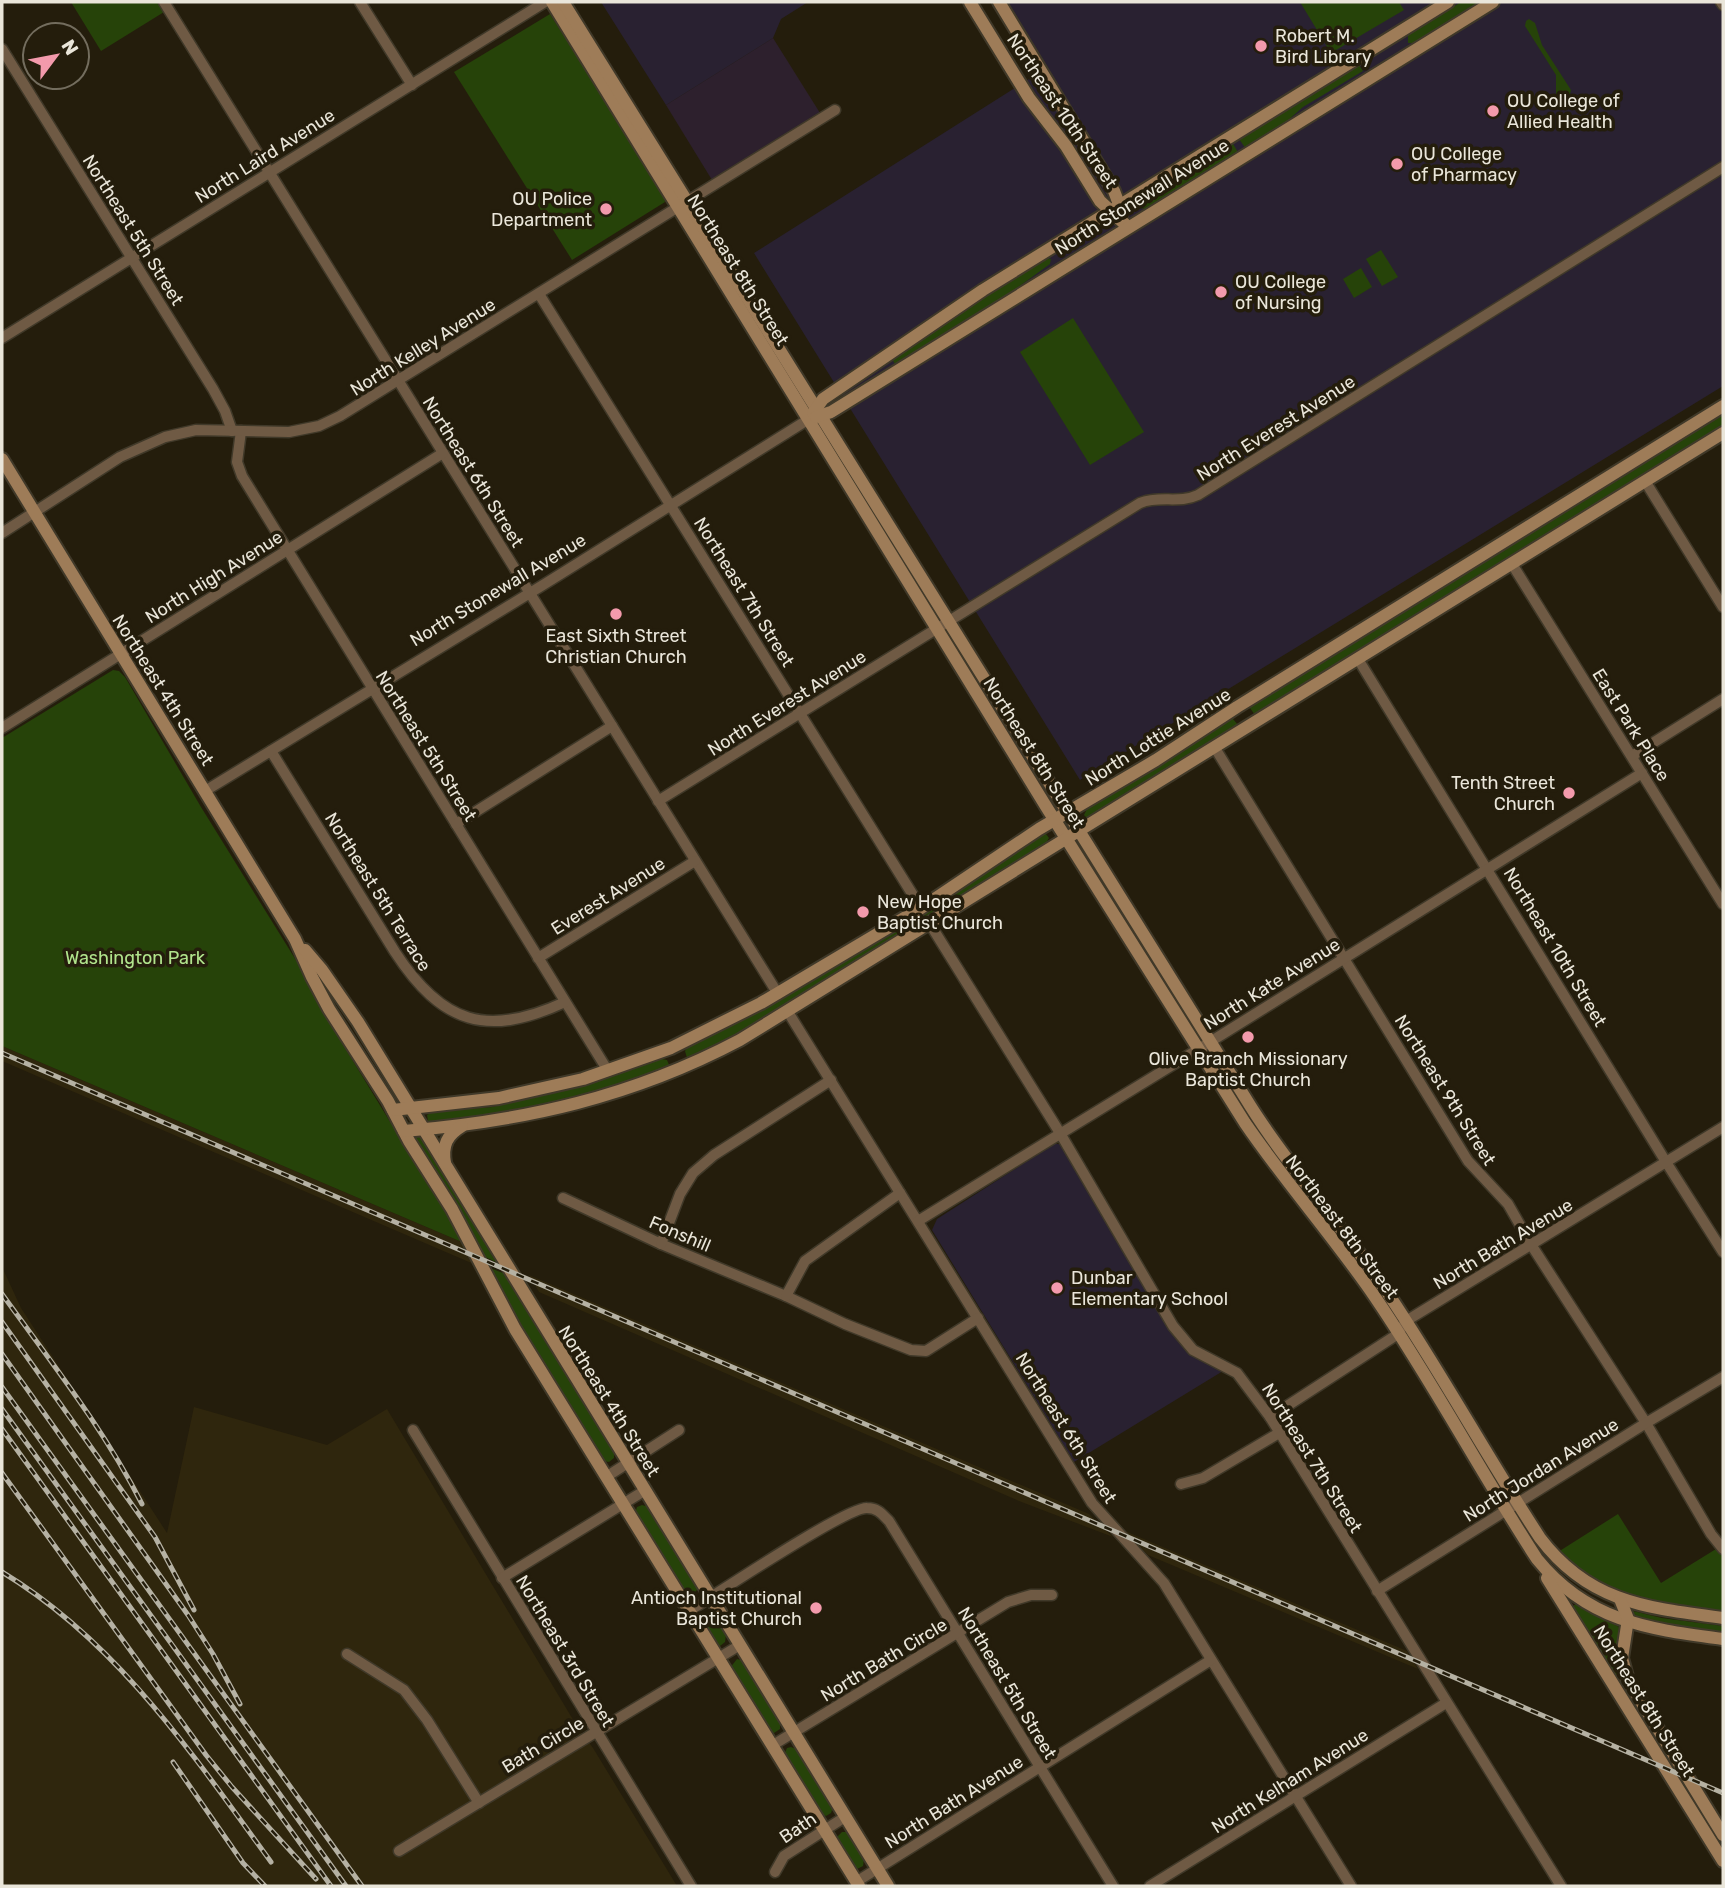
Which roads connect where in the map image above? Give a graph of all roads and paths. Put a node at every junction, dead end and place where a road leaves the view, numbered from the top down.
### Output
1 (164, 2) edge
2 (360, 2) edge
3 (545, 2) edge
4 (551, 2) edge
5 (563, 2) edge
6 (970, 2) edge
7 (999, 2) edge
8 (1448, 2) edge
9 (1493, 2) edge
10 (2, 49) edge
11 (412, 85) junction
12 (835, 110) dead end
13 (1723, 167) edge
14 (270, 172) junction
15 (683, 204) junction
16 (1115, 208) junction
17 (1128, 227) junction
18 (131, 257) junction
19 (539, 293) junction
20 (2, 338) edge
21 (399, 381) junction
22 (1723, 406) edge
23 (815, 414) junction
24 (237, 431) junction
25 (1723, 433) edge
26 (443, 453) junction
27 (2, 459) edge
28 (1645, 481) junction
29 (671, 503) junction
30 (34, 512) junction
31 (2, 533) edge
32 (287, 550) junction
33 (1512, 564) junction
34 (529, 593) junction
35 (1723, 607) edge
36 (943, 625) junction
37 (120, 654) junction
38 (1358, 659) junction
39 (372, 687) junction
40 (1723, 699) edge
41 (800, 712) junction
42 (612, 726) junction
43 (2, 728) edge
44 (1215, 748) junction
45 (271, 751) junction
46 (1632, 756) junction
47 (1642, 773) junction
48 (205, 791) junction
49 (659, 801) junction
50 (1069, 813) junction
51 (1055, 821) junction
52 (456, 824) junction
53 (1080, 831) junction
54 (1066, 839) junction
55 (695, 861) junction
56 (1487, 869) junction
57 (1723, 904) edge
58 (921, 908) junction
59 (930, 924) junction
60 (295, 939) junction
61 (1345, 957) junction
62 (538, 958) junction
63 (778, 994) junction
64 (565, 1002) junction
65 (788, 1012) junction
66 (1204, 1045) junction
67 (608, 1071) junction
68 (831, 1080) junction
69 (410, 1108) junction
70 (393, 1110) junction
71 (466, 1125) junction
72 (1723, 1127) edge
73 (423, 1129) junction
74 (404, 1131) junction
75 (1060, 1133) junction
76 (1666, 1162) junction
77 (445, 1165) junction
78 (900, 1194) junction
79 (563, 1198) dead end
80 (918, 1221) junction
81 (662, 1244) junction
82 (1532, 1246) junction
83 (1723, 1252) edge
84 (786, 1296) junction
85 (978, 1318) junction
86 (1406, 1321) junction
87 (1398, 1334) junction
88 (1723, 1377) edge
89 (1269, 1417) junction
90 (1646, 1423) junction
91 (413, 1430) dead end
92 (679, 1430) dead end
93 (1279, 1433) junction
94 (627, 1463) junction
95 (606, 1477) junction
96 (1181, 1484) dead end
97 (644, 1491) junction
98 (623, 1504) junction
99 (1512, 1506) junction
100 (1723, 1549) edge
101 (1537, 1559) junction
102 (502, 1578) junction
103 (1377, 1591) junction
104 (1052, 1595) dead end
105 (710, 1598) junction
106 (1620, 1599) junction
107 (689, 1611) junction
108 (1723, 1618) edge
109 (1629, 1623) junction
110 (959, 1633) junction
111 (1723, 1639) edge
112 (740, 1645) junction
113 (347, 1654) dead end
114 (718, 1658) junction
115 (1211, 1660) junction
116 (1446, 1703) junction
117 (596, 1732) junction
118 (793, 1733) junction
119 (773, 1745) junction
120 (1039, 1767) junction
121 (1296, 1796) junction
122 (479, 1803) junction
123 (845, 1817) junction
124 (824, 1829) junction
125 (1723, 1835) edge
126 (399, 1850) dead end
127 (1723, 1861) edge
128 (877, 1868) junction
129 (775, 1872) dead end
130 (857, 1884) edge
131 (691, 1886) edge
132 (888, 1886) edge
133 (1112, 1886) edge
134 (1150, 1886) edge
135 (1351, 1886) edge
136 (1560, 1886) edge

1 - 14 street, Northeast 6th Street
2 - 11 street
3 - 11 street, North Laird Avenue
4 - 15 main road, Northeast 8th Street
5 - 15 main road, Northeast 8th Street
6 - 16 main road, Northeast 10th Street
7 - 16 main road, Northeast 10th Street
8 - 16 main road, North Stonewall Avenue
9 - 17 main road, North Stonewall Avenue
10 - 18 street, Northeast 5th Street
11 - 14 street, North Laird Avenue
12 - 15 street, North Kelley Avenue
13 - 36 street, North Everest Avenue
14 - 18 street, North Laird Avenue
14 - 21 street, Northeast 6th Street
15 - 19 street, North Kelley Avenue
15 - 23 main road, Northeast 8th Street
16 - 17 main road, Northeast 10th Street
16 - 23 main road, North Stonewall Avenue
17 - 23 main road, North Stonewall Avenue
18 - 20 street, North Laird Avenue
18 - 24 street, Northeast 5th Street
19 - 21 street, North Kelley Avenue
19 - 29 street, Northeast 7th Street
21 - 24 street, North Kelley Avenue
21 - 26 street, Northeast 6th Street
22 - 50 main road, North Lottie Avenue
23 - 29 street, North Stonewall Avenue
23 - 36 main road, Northeast 8th Street
24 - 30 street, North Kelley Avenue
24 - 32 street, Northeast 5th Street
25 - 28 main road
26 - 32 street, North High Avenue
26 - 34 street, Northeast 6th Street
27 - 30 main road, Northeast 4th Street
28 - 33 main road
28 - 35 street
29 - 34 street, North Stonewall Avenue
29 - 41 street, Northeast 7th Street
30 - 31 street, North Kelley Avenue
30 - 37 main road, Northeast 4th Street
32 - 37 street, North High Avenue
32 - 39 street, Northeast 5th Street
33 - 38 main road
33 - 46 street, East Park Place
34 - 39 street, North Stonewall Avenue
34 - 42 street, Northeast 6th Street
36 - 41 street, North Everest Avenue
36 - 50 main road, Northeast 8th Street
36 - 51 main road, Northeast 8th Street
37 - 43 street, North High Avenue
37 - 48 main road, Northeast 4th Street
38 - 44 main road
38 - 56 street, Northeast 10th Street
39 - 45 street, North Stonewall Avenue
39 - 52 street, Northeast 5th Street
40 - 46 street
41 - 49 street, North Everest Avenue
41 - 58 street, Northeast 7th Street
42 - 49 street, Northeast 6th Street
42 - 52 street
44 - 53 main road
44 - 61 street, Northeast 9th Street
45 - 48 street, North Stonewall Avenue
45 - 64 street, Northeast 5th Terrace
46 - 47 street, East Park Place
47 - 56 street, North Kate Avenue
47 - 57 street, East Park Place
48 - 60 main road, Northeast 4th Street
49 - 55 street, Northeast 6th Street
50 - 51 main road, North Lottie Avenue
50 - 53 main road, Northeast 8th Street
51 - 54 main road, Northeast 8th Street
51 - 58 main road, North Lottie Avenue
52 - 62 street, Northeast 5th Street
53 - 54 main road
53 - 66 main road, Northeast 8th Street
54 - 59 main road
54 - 66 main road, Northeast 8th Street
55 - 62 street, Everest Avenue
55 - 63 street, Northeast 6th Street
56 - 61 street, North Kate Avenue
56 - 76 street, Northeast 10th Street
58 - 63 main road, North Lottie Avenue
59 - 65 main road
59 - 75 street, Northeast 7th Street
60 - 69 main road, Northeast 4th Street
60 - 70 main road, Northeast 4th Street
61 - 66 street, North Kate Avenue
61 - 82 street, Northeast 9th Street
62 - 64 street, Northeast 5th Street
63 - 67 main road, North Lottie Avenue
64 - 67 street, Northeast 5th Street
65 - 68 street, Northeast 6th Street
65 - 71 main road
66 - 75 street, North Kate Avenue
66 - 86 main road, Northeast 8th Street
66 - 87 main road, Northeast 8th Street
67 - 69 main road, North Lottie Avenue
68 - 78 street, Northeast 6th Street
68 - 81 street
69 - 70 main road, North Lottie Avenue
69 - 73 main road, Northeast 4th Street
70 - 74 main road, Northeast 4th Street
71 - 73 main road
71 - 77 main road
72 - 76 street, North Bath Avenue
73 - 74 main road
73 - 77 main road, Northeast 4th Street
74 - 95 main road, Northeast 4th Street
75 - 80 street, North Kate Avenue
75 - 89 street, Northeast 7th Street
76 - 82 street, North Bath Avenue
76 - 83 street, Northeast 10th Street
77 - 94 main road, Northeast 4th Street
78 - 80 street, Northeast 6th Street
78 - 84 street
79 - 81 street, Fonshill
80 - 85 street, Northeast 6th Street
81 - 84 street, Fonshill
82 - 86 street, North Bath Avenue
82 - 90 street, Northeast 9th Street
84 - 85 street
85 - 115 street, Northeast 6th Street
86 - 87 street, North Bath Avenue
86 - 99 main road, Northeast 8th Street
87 - 89 street, North Bath Avenue
87 - 99 main road, Northeast 8th Street
88 - 90 street, North Jordan Avenue
89 - 93 street, Northeast 7th Street
90 - 99 street, North Jordan Avenue
90 - 100 street, Northeast 9th Street
91 - 102 street, Northeast 3rd Street
92 - 94 street
93 - 96 street
93 - 103 street, Northeast 7th Street
94 - 95 street
94 - 97 main road, Northeast 4th Street
95 - 98 main road, Northeast 4th Street
97 - 98 street
97 - 105 main road, Northeast 4th Street
98 - 102 street
98 - 107 main road, Northeast 4th Street
99 - 101 main road
99 - 103 street, North Jordan Avenue
99 - 106 main road
101 - 109 main road
101 - 127 main road, Northeast 8th Street
102 - 117 street, Northeast 3rd Street
103 - 116 street, Northeast 7th Street
104 - 110 street, North Bath Circle
105 - 107 street
105 - 110 street, Northeast 5th Street
105 - 112 main road, Northeast 4th Street
106 - 108 main road
106 - 109 main road, Northeast 8th Street
107 - 114 main road, Northeast 4th Street
109 - 111 main road
109 - 125 main road, Northeast 8th Street
110 - 118 street, North Bath Circle
110 - 120 street, Northeast 5th Street
112 - 114 street, Bath Circle
112 - 118 main road, Northeast 4th Street
113 - 122 street
114 - 117 street, Bath Circle
114 - 119 main road, Northeast 4th Street
115 - 120 street, North Bath Avenue
115 - 121 street, Northeast 6th Street
116 - 121 street, North Kelham Avenue
116 - 136 street, Northeast 7th Street
117 - 122 street, Bath Circle
117 - 131 street, Northeast 3rd Street
118 - 119 street, North Bath Circle
118 - 123 main road, Northeast 4th Street
119 - 124 main road, Northeast 4th Street
120 - 128 street, North Bath Avenue
120 - 133 street, Northeast 5th Street
121 - 134 street, North Kelham Avenue
121 - 135 street, Northeast 6th Street
122 - 126 street, Bath Circle
123 - 124 street, Bath
123 - 128 main road, Northeast 4th Street
124 - 129 street, Bath
124 - 130 main road, Northeast 4th Street
128 - 130 street, North Bath Avenue
128 - 132 main road, Northeast 4th Street

